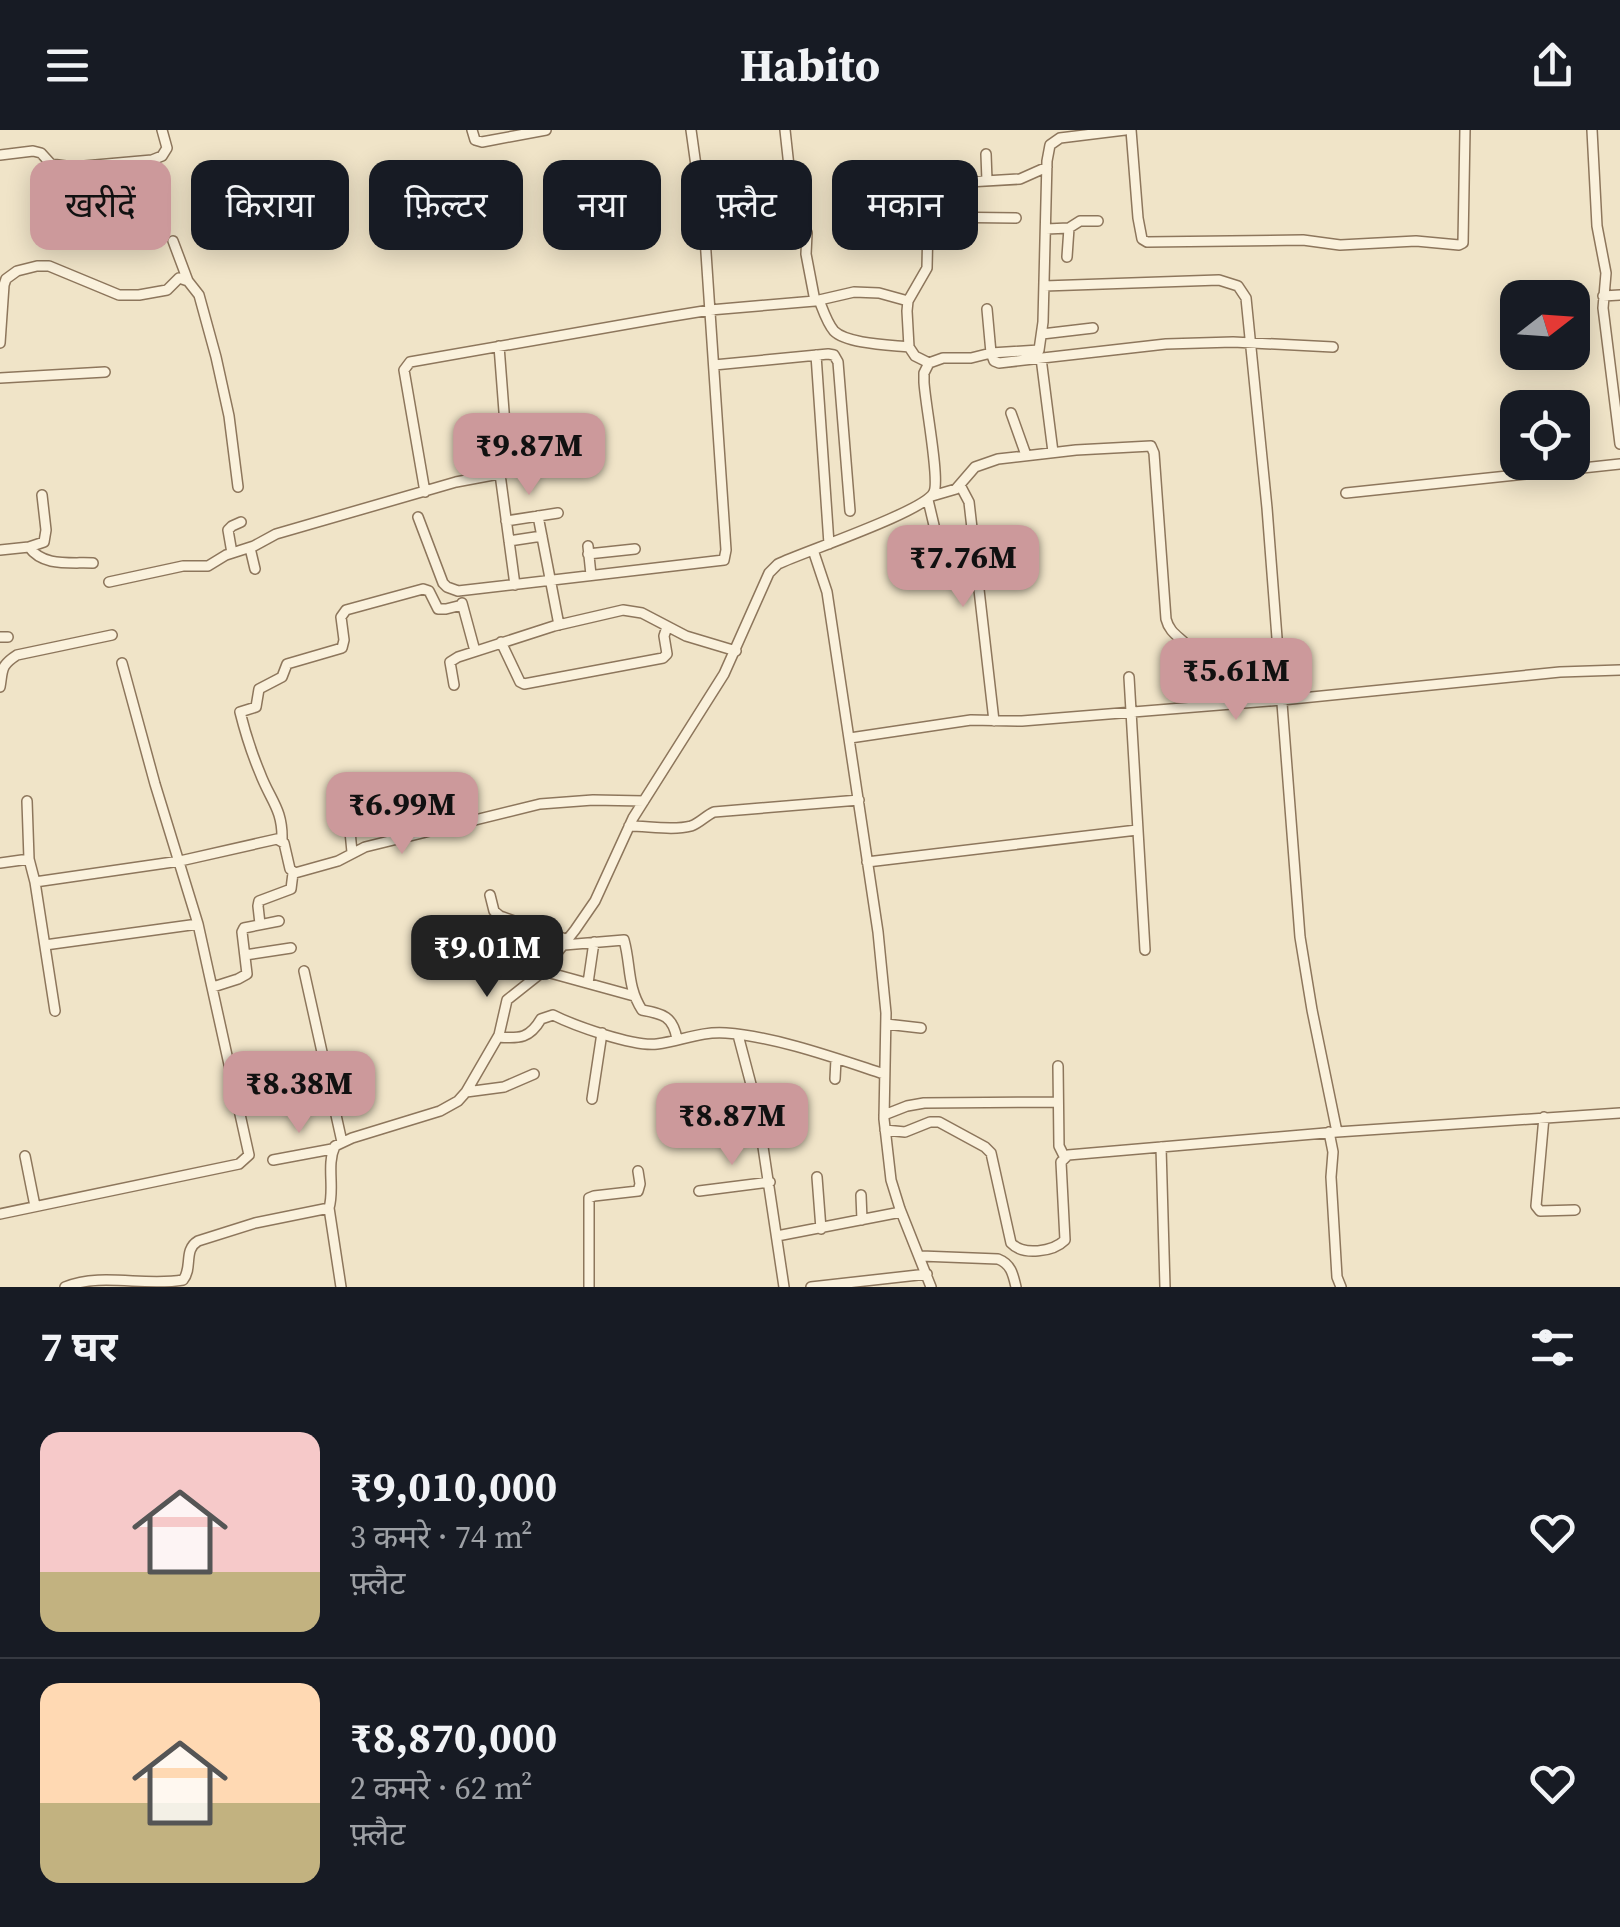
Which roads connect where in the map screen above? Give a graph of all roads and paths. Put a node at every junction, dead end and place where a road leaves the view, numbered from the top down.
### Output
1 (162, 130) edge
2 (472, 130) edge
3 (546, 130) edge
4 (691, 130) edge
5 (786, 130) edge
6 (1128, 130) edge
7 (1465, 130) edge
8 (1592, 130) edge
9 (1052, 136) edge
10 (986, 154) dead end
11 (0, 155) edge
12 (1047, 167) junction
13 (978, 181) edge
14 (987, 181) junction
15 (1016, 218) dead end
16 (1098, 221) dead end
17 (1069, 228) junction
18 (1046, 229) junction
19 (174, 241) dead end
20 (1068, 257) dead end
21 (5, 275) edge
22 (1620, 277) edge
23 (1606, 278) junction
24 (188, 280) junction
25 (1044, 286) junction
26 (1620, 295) edge
27 (1603, 296) junction
28 (817, 301) junction
29 (908, 302) junction
30 (987, 309) dead end
31 (710, 310) junction
32 (1093, 328) dead end
33 (1042, 334) junction
34 (0, 343) edge
35 (1250, 343) junction
36 (500, 346) junction
37 (1333, 346) dead end
38 (909, 347) junction
39 (1615, 350) edge
40 (991, 353) junction
41 (816, 355) junction
42 (1040, 355) junction
43 (929, 363) junction
44 (714, 365) junction
45 (106, 372) dead end
46 (0, 378) edge
47 (1012, 413) dead end
48 (1620, 444) edge
49 (1053, 452) junction
50 (1026, 455) junction
51 (1620, 464) edge
52 (500, 474) junction
53 (960, 485) junction
54 (238, 487) dead end
55 (424, 492) junction
56 (42, 494) dead end
57 (1346, 494) dead end
58 (930, 498) junction
59 (850, 511) dead end
60 (558, 514) dead end
61 (538, 516) junction
62 (418, 517) dead end
63 (506, 521) junction
64 (241, 522) dead end
65 (542, 536) junction
66 (937, 538) dead end
67 (509, 541) junction
68 (829, 544) junction
69 (29, 548) junction
70 (250, 548) junction
71 (635, 549) dead end
72 (0, 550) edge
73 (813, 550) junction
74 (232, 553) junction
75 (725, 558) junction
76 (93, 563) dead end
77 (255, 569) dead end
78 (728, 574) dead end
79 (591, 575) junction
80 (550, 580) junction
81 (109, 582) dead end
82 (514, 585) junction
83 (458, 591) junction
84 (462, 605) junction
85 (559, 625) junction
86 (667, 628) junction
87 (112, 634) dead end
88 (502, 642) junction
89 (474, 651) junction
90 (736, 651) junction
91 (122, 663) dead end
92 (1620, 670) edge
93 (1129, 677) dead end
94 (454, 685) dead end
95 (0, 688) edge
96 (1282, 700) junction
97 (1196, 706) junction
98 (1130, 712) junction
99 (994, 721) junction
100 (850, 738) junction
101 (859, 800) junction
102 (28, 801) dead end
103 (644, 802) junction
104 (406, 805) dead end
105 (630, 826) junction
106 (1137, 830) junction
107 (282, 840) junction
108 (352, 852) junction
109 (29, 860) junction
110 (180, 861) junction
111 (867, 862) junction
112 (0, 863) edge
113 (293, 873) junction
114 (35, 882) junction
115 (490, 895) dead end
116 (280, 922) dead end
117 (198, 924) junction
118 (260, 924) junction
119 (566, 942) junction
120 (594, 942) junction
121 (45, 945) junction
122 (290, 948) dead end
123 (1145, 950) dead end
124 (245, 955) junction
125 (304, 971) dead end
126 (543, 971) junction
127 (588, 984) junction
128 (212, 987) junction
129 (634, 996) junction
130 (55, 1012) dead end
131 (886, 1024) junction
132 (922, 1028) dead end
133 (602, 1033) junction
134 (738, 1035) junction
135 (498, 1038) junction
136 (677, 1039) junction
137 (836, 1059) junction
138 (1058, 1066) dead end
139 (534, 1074) dead end
140 (884, 1074) junction
141 (835, 1078) dead end
142 (466, 1092) junction
143 (592, 1099) dead end
144 (1058, 1102) junction
145 (1620, 1113) edge
146 (884, 1116) junction
147 (1544, 1117) junction
148 (885, 1130) junction
149 (1333, 1132) junction
150 (342, 1142) junction
151 (1161, 1146) junction
152 (332, 1149) junction
153 (25, 1156) dead end
154 (1064, 1156) junction
155 (274, 1160) dead end
156 (638, 1171) dead end
157 (817, 1177) dead end
158 (770, 1182) junction
159 (699, 1192) dead end
160 (860, 1195) dead end
161 (35, 1206) junction
162 (328, 1208) junction
163 (1574, 1210) dead end
164 (901, 1212) junction
165 (0, 1214) edge
166 (862, 1220) junction
167 (821, 1228) junction
168 (777, 1236) junction
169 (921, 1256) junction
170 (927, 1274) junction
171 (128, 1284) edge
172 (183, 1284) edge
173 (1164, 1286) edge
174 (64, 1287) edge
175 (341, 1287) edge
176 (589, 1287) edge
177 (784, 1287) edge
178 (811, 1287) edge
179 (932, 1287) edge
180 (1016, 1287) edge
181 (1153, 1287) edge
182 (1340, 1287) edge

1 - 11 street
2 - 3 street
4 - 31 street
5 - 28 street
6 - 7 street
6 - 9 street
8 - 23 street
9 - 12 street
10 - 14 street
12 - 14 street
12 - 18 street
13 - 14 street
15 - 29 street
16 - 17 street
17 - 18 street
17 - 20 street
18 - 25 street
19 - 24 street
21 - 24 street
21 - 34 street
22 - 23 street
23 - 27 street
24 - 54 street
25 - 33 street
25 - 35 street
26 - 27 street
27 - 39 street
28 - 29 street
28 - 31 street
28 - 38 street
29 - 38 street
30 - 40 street
31 - 36 street
31 - 44 street
32 - 33 street
33 - 42 street
35 - 37 street
35 - 42 street
35 - 96 street
36 - 52 street
36 - 55 street
38 - 43 street
39 - 48 street
40 - 42 street
40 - 43 street
41 - 44 street
41 - 59 street
41 - 68 street
42 - 49 street
43 - 58 street
44 - 75 street
45 - 46 street
47 - 50 street
49 - 50 street
49 - 97 street
50 - 53 street
51 - 57 street
52 - 55 street
52 - 63 street
53 - 58 street
53 - 99 street
55 - 70 street
56 - 69 street
58 - 66 street
58 - 68 street
60 - 61 street
61 - 63 street
61 - 65 street
62 - 83 street
63 - 67 street
64 - 74 street
65 - 67 street
65 - 80 street
67 - 82 street
68 - 73 street
69 - 72 street
69 - 76 street
70 - 74 street
70 - 77 street
71 - 79 street
73 - 90 street
73 - 100 street
74 - 81 street
75 - 78 street
75 - 79 street
79 - 80 street
80 - 82 street
80 - 85 street
82 - 83 street
83 - 84 street
84 - 89 street
84 - 107 street
85 - 86 street
85 - 88 street
86 - 88 street
86 - 90 street
87 - 95 street
88 - 89 street
89 - 94 street
90 - 103 street
91 - 110 street
92 - 96 street
93 - 98 street
96 - 97 street
96 - 149 street
97 - 98 street
98 - 99 street
98 - 106 street
99 - 100 street
100 - 101 street
101 - 105 street
101 - 111 street
102 - 109 street
103 - 105 street
103 - 108 street
104 - 108 street
105 - 119 street
106 - 111 street
106 - 123 street
107 - 110 street
107 - 113 street
108 - 113 street
109 - 112 street
109 - 114 street
110 - 114 street
110 - 117 street
111 - 131 street
113 - 118 street
114 - 121 street
115 - 119 street
116 - 118 street
117 - 121 street
117 - 128 street
118 - 124 street
119 - 120 street
119 - 126 street
120 - 127 street
120 - 129 street
121 - 130 street
122 - 124 street
124 - 128 street
125 - 150 street
126 - 127 street
126 - 135 street
127 - 129 street
128 - 161 street
129 - 136 street
131 - 132 street
131 - 140 street
133 - 135 street
133 - 136 street
133 - 143 street
134 - 136 street
134 - 137 street
134 - 158 street
135 - 142 street
137 - 140 street
137 - 141 street
138 - 144 street
139 - 142 street
140 - 146 street
142 - 150 street
144 - 146 street
144 - 154 street
145 - 147 street
146 - 148 street
147 - 149 street
147 - 163 street
148 - 154 street
148 - 164 street
149 - 151 street
149 - 182 street
150 - 152 street
151 - 154 street
151 - 173 street
152 - 155 street
152 - 162 street
153 - 161 street
156 - 176 street
157 - 167 street
158 - 159 street
158 - 168 street
160 - 166 street
161 - 165 street
162 - 172 street
162 - 175 street
164 - 166 street
164 - 169 street
166 - 167 street
167 - 168 street
168 - 177 street
169 - 170 street
169 - 180 street
170 - 178 street
170 - 179 street
171 - 172 street
171 - 174 street
173 - 181 street

